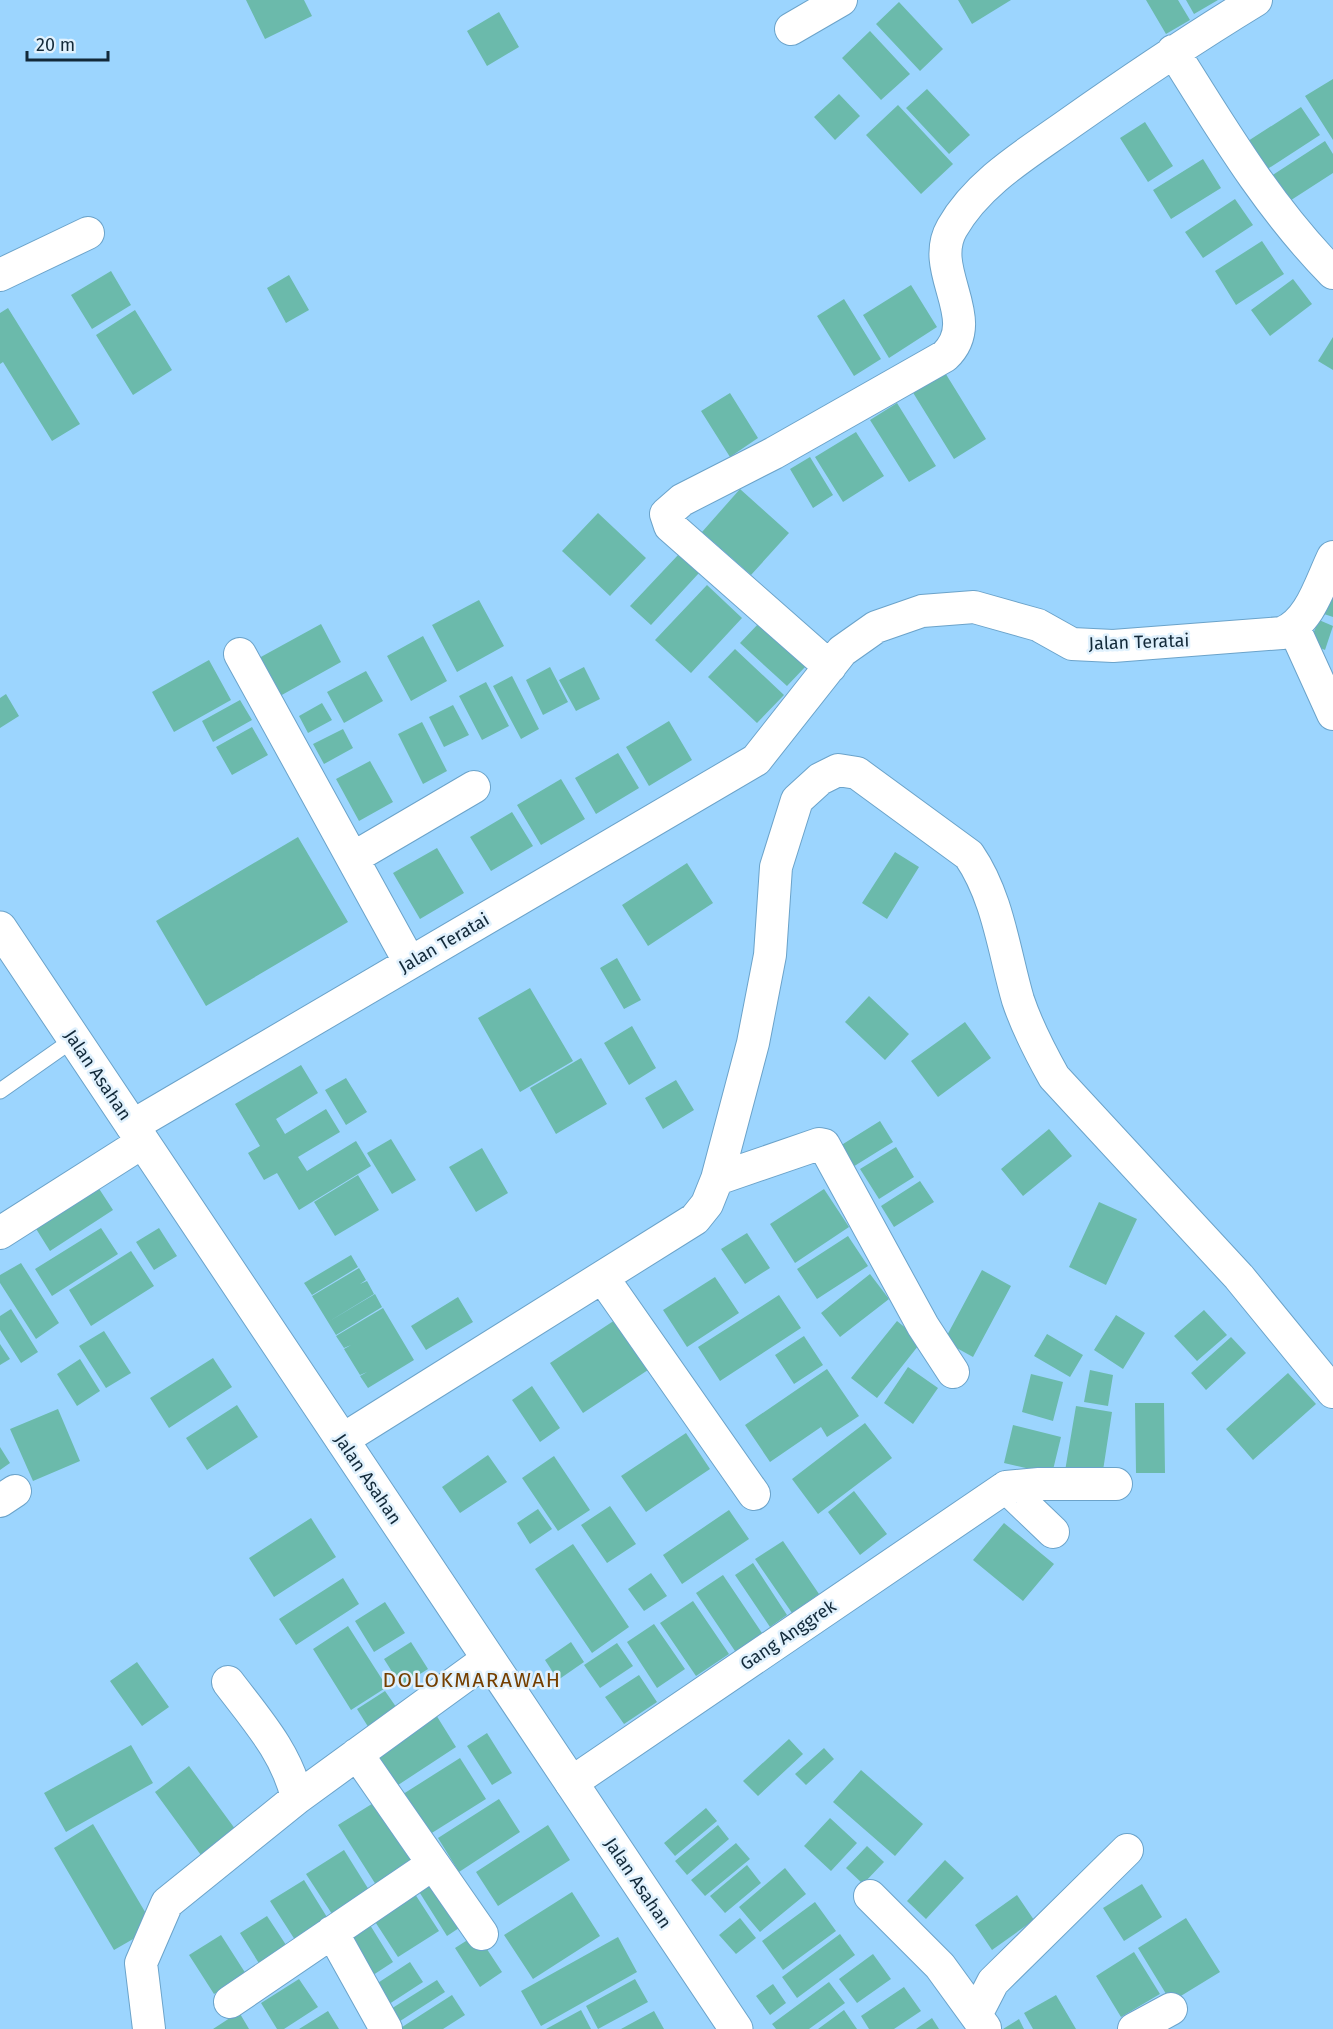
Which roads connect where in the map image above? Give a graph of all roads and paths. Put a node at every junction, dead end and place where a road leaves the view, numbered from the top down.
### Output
1 (841, 0) edge
2 (1256, 0) edge
3 (791, 28) dead end
4 (1173, 51) junction
5 (88, 233) dead end
6 (1333, 273) edge
7 (0, 275) edge
8 (1333, 557) edge
9 (1294, 628) junction
10 (240, 654) dead end
11 (830, 667) junction
12 (1333, 714) edge
13 (474, 788) dead end
14 (353, 858) junction
15 (5, 947) edge
16 (410, 963) junction
17 (74, 1039) junction
18 (0, 1091) edge
19 (138, 1134) junction
20 (717, 1179) junction
21 (0, 1233) edge
22 (603, 1278) junction
23 (954, 1372) dead end
24 (1333, 1392) edge
25 (342, 1440) junction
26 (1116, 1485) dead end
27 (1006, 1487) junction
28 (754, 1494) dead end
29 (1053, 1532) dead end
30 (488, 1659) junction
31 (228, 1682) dead end
32 (357, 1754) junction
33 (571, 1783) junction
34 (297, 1798) junction
35 (1127, 1850) dead end
36 (433, 1864) junction
37 (870, 1896) dead end
38 (332, 1932) junction
39 (482, 1934) dead end
40 (230, 2002) dead end
41 (1171, 2009) dead end
42 (981, 2021) edge
43 (383, 2028) edge
44 (149, 2029) edge
45 (736, 2029) edge
46 (1134, 2029) edge

1 - 3 street
2 - 4 street
4 - 6 street
4 - 11 street
5 - 7 street
8 - 9 street
9 - 11 street, Jalan Teratai
9 - 12 street
10 - 14 street
11 - 16 street, Jalan Teratai
13 - 14 street
14 - 16 street
15 - 17 main road, Jalan Asahan
16 - 19 street, Jalan Teratai
17 - 18 lane
17 - 19 main road, Jalan Asahan
19 - 21 street, Jalan Teratai
19 - 25 main road, Jalan Asahan
20 - 22 street
20 - 23 street
20 - 24 street
22 - 25 street
22 - 28 street
25 - 30 main road, Jalan Asahan
26 - 27 street
27 - 29 street
27 - 33 street, Gang Anggrek
30 - 32 street
30 - 33 main road, Jalan Asahan
31 - 34 street
32 - 34 street
32 - 36 street
33 - 45 main road, Jalan Asahan
34 - 44 street
35 - 42 street
36 - 38 street
36 - 39 street
37 - 42 street
38 - 40 street
38 - 43 street
41 - 46 street

